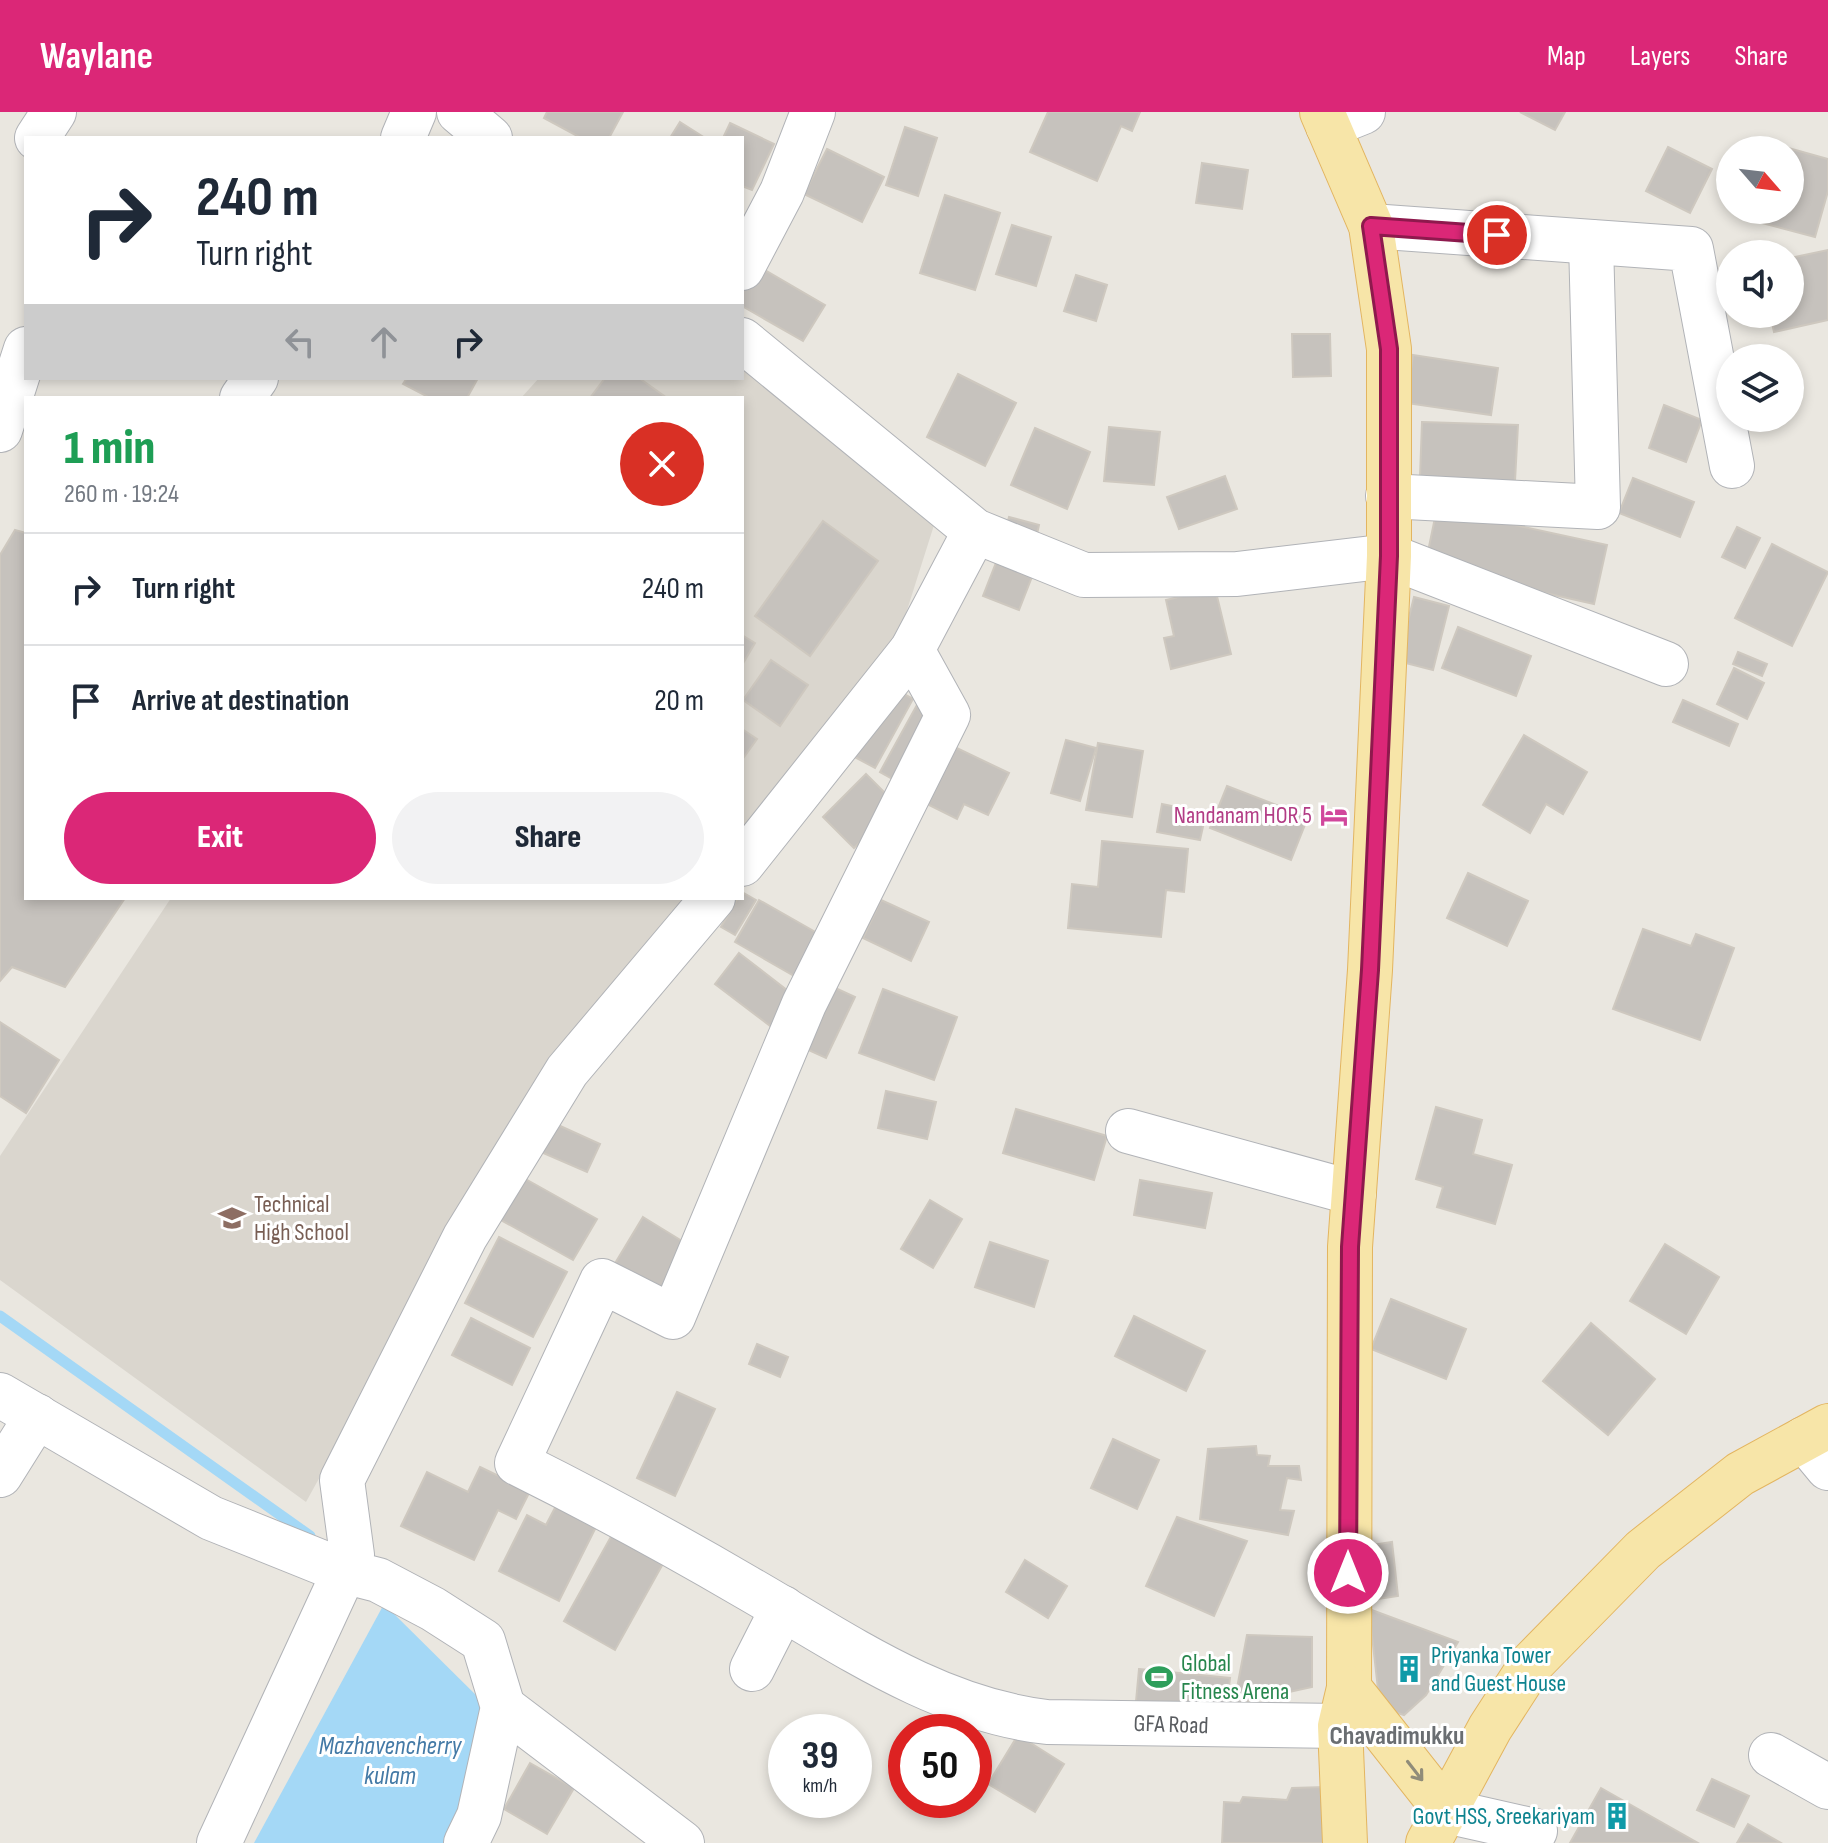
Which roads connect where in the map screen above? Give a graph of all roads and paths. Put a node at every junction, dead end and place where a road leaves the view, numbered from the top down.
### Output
1 (54, 112) edge
2 (414, 112) edge
3 (459, 112) edge
4 (813, 112) edge
5 (1338, 117) edge
6 (38, 136) edge
7 (404, 136) edge
8 (488, 136) edge
9 (1371, 226) junction
10 (1591, 242) junction
11 (744, 264) edge
12 (744, 342) edge
13 (24, 355) edge
14 (0, 430) edge
15 (1732, 466) dead end
16 (1388, 496) junction
17 (975, 531) junction
18 (1389, 556) junction
19 (912, 650) junction
20 (1666, 664) dead end
21 (744, 861) edge
22 (711, 900) edge
23 (1128, 1131) dead end
24 (1354, 1193) junction
25 (18, 1405) edge
26 (1820, 1445) edge
27 (0, 1475) edge
28 (343, 1571) junction
29 (783, 1608) junction
30 (752, 1669) dead end
31 (503, 1707) junction
32 (1344, 1707) junction
33 (1771, 1755) dead end
34 (1825, 1784) edge
35 (1437, 1827) edge
36 (1535, 1831) dead end
37 (219, 1843) edge
38 (466, 1843) edge
39 (682, 1843) edge
40 (1345, 1843) edge

1 - 6 street
2 - 7 street
3 - 8 street
4 - 11 street
5 - 9 main road
9 - 10 street
9 - 16 main road
10 - 15 street
10 - 16 street
12 - 17 street
13 - 14 street
16 - 18 main road
17 - 18 street
17 - 19 street
18 - 20 street
18 - 24 main road
19 - 21 street
19 - 29 street, GFA Road
22 - 28 street
23 - 24 street
24 - 32 main road
25 - 27 street
25 - 28 street
26 - 35 main road
28 - 31 street
28 - 37 street
29 - 30 street
29 - 32 street, GFA Road
31 - 38 street
31 - 39 street
32 -> 35 main road
32 - 40 main road
33 - 34 street
35 - 36 street

